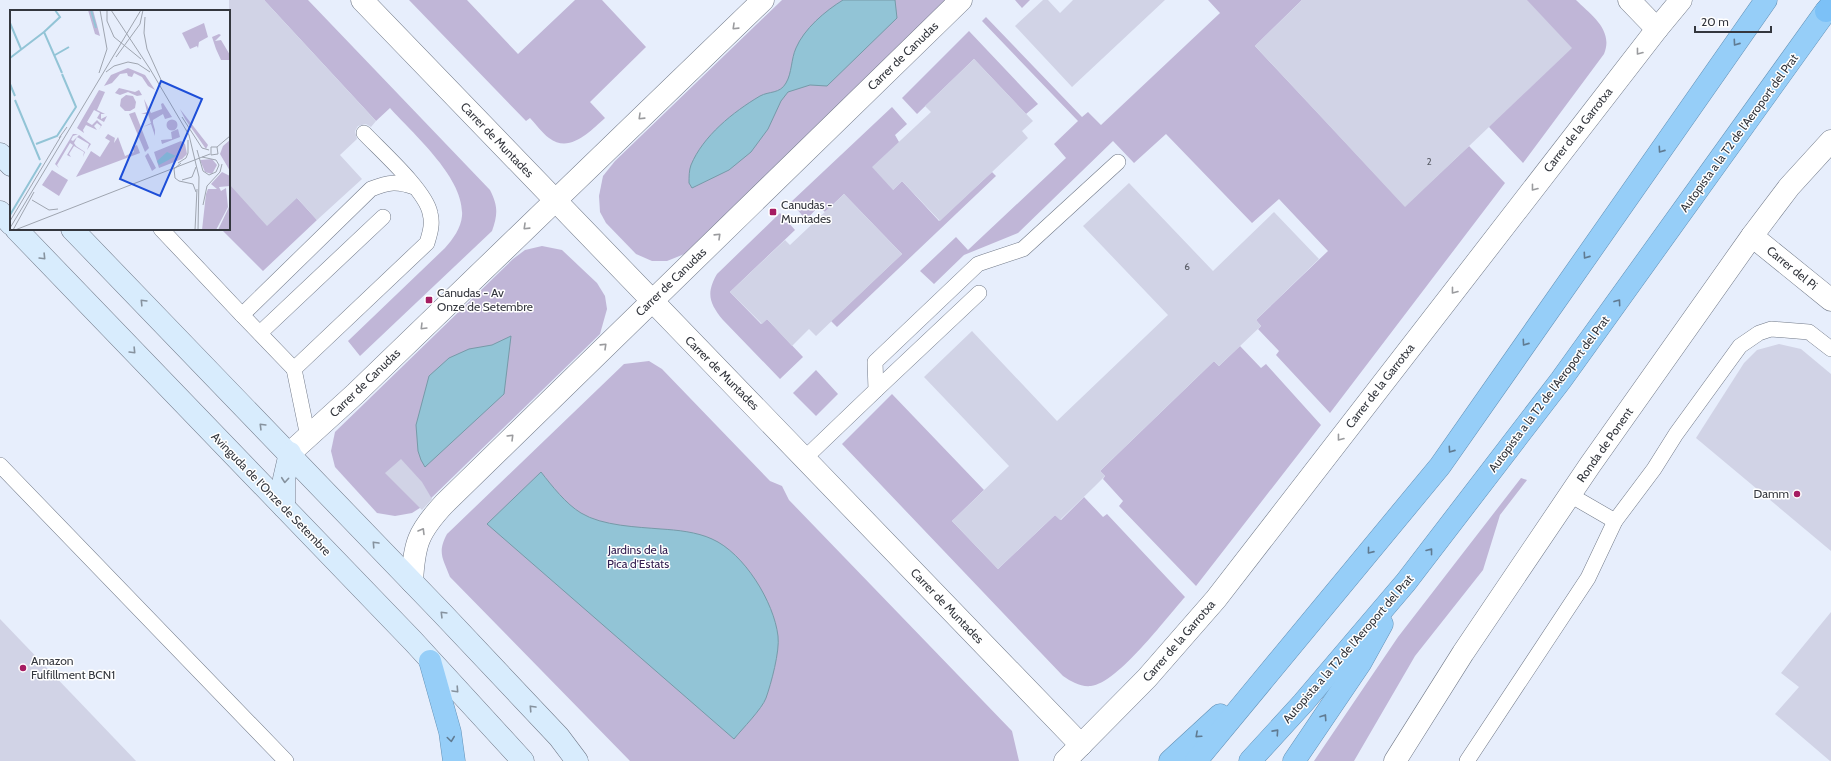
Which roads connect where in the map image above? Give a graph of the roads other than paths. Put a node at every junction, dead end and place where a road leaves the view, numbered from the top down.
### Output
1 (362, 0) edge
2 (763, 0) edge
3 (961, 0) edge
4 (1629, 0) edge
5 (1681, 0) edge
6 (1766, 0) edge
7 (1829, 8) edge
8 (1657, 29) junction
9 (364, 133) dead end
10 (1831, 141) edge
11 (0, 154) edge
12 (1118, 162) dead end
13 (10, 165) edge
14 (414, 187) junction
15 (554, 200) junction
16 (0, 212) edge
17 (383, 217) dead end
18 (10, 223) edge
19 (17, 230) edge
20 (73, 230) edge
21 (161, 230) edge
22 (1752, 236) junction
23 (980, 293) dead end
24 (1831, 300) edge
25 (651, 301) junction
26 (242, 315) junction
27 (260, 334) junction
28 (1831, 349) edge
29 (294, 369) junction
30 (876, 390) junction
31 (298, 446) junction
32 (805, 458) junction
33 (0, 465) edge
34 (1570, 495) junction
35 (284, 508) junction
36 (1615, 521) junction
37 (412, 582) junction
38 (1406, 582) junction
39 (430, 661) junction
40 (1279, 662) junction
41 (559, 737) junction
42 (1081, 745) junction
43 (1171, 759) edge
44 (286, 761) edge
45 (454, 761) edge
46 (523, 761) edge
47 (577, 761) edge
48 (584, 761) edge
49 (1065, 761) edge
50 (1196, 761) edge
51 (1250, 761) edge
52 (1294, 761) edge
53 (1395, 761) edge
54 (1467, 761) edge

1 - 15 street, Carrer de Muntades
2 -> 15 street, Carrer de Canudas
25 -> 3 street, Carrer de Canudas
4 - 8 street
5 - 8 street, Carrer de la Garrotxa
6 -> 40 highway
38 -> 7 highway, Autopista a la T2 de l'Aeroport del Prat
8 -> 42 street, Carrer de la Garrotxa
9 - 14 lane
10 - 22 street, Ronda de Ponent
11 - 13 main road
12 - 30 lane
14 - 26 lane
14 - 29 lane
15 - 25 street, Carrer de Muntades
15 -> 31 street, Carrer de Canudas
16 - 18 main road
17 - 27 lane
19 -> 35 main road, Avinguda de l'Onze de Setembre
31 -> 20 main road
21 - 26 lane
22 - 24 street, Carrer del Pi
22 - 34 street, Ronda de Ponent
23 - 30 lane
25 - 32 street, Carrer de Muntades
37 -> 25 street, Carrer de Canudas
26 - 27 lane
27 - 29 lane
28 - 36 lane
29 - 31 lane
30 - 32 lane
31 -> 35 main road
37 -> 31 main road
32 - 42 street, Carrer de Muntades
33 - 44 lane
34 - 36 lane
34 - 53 street, Ronda de Ponent
35 - 39 main road, Avinguda de l'Onze de Setembre
36 - 54 lane
41 -> 37 main road
51 -> 38 highway, Autopista a la T2 de l'Aeroport del Prat
52 -> 38 highway
39 -> 45 highway
39 -> 46 main road, Avinguda de l'Onze de Setembre
40 -> 43 highway
40 - 50 highway
41 - 47 main road
41 - 48 main road
42 - 49 street, Carrer de la Garrotxa

